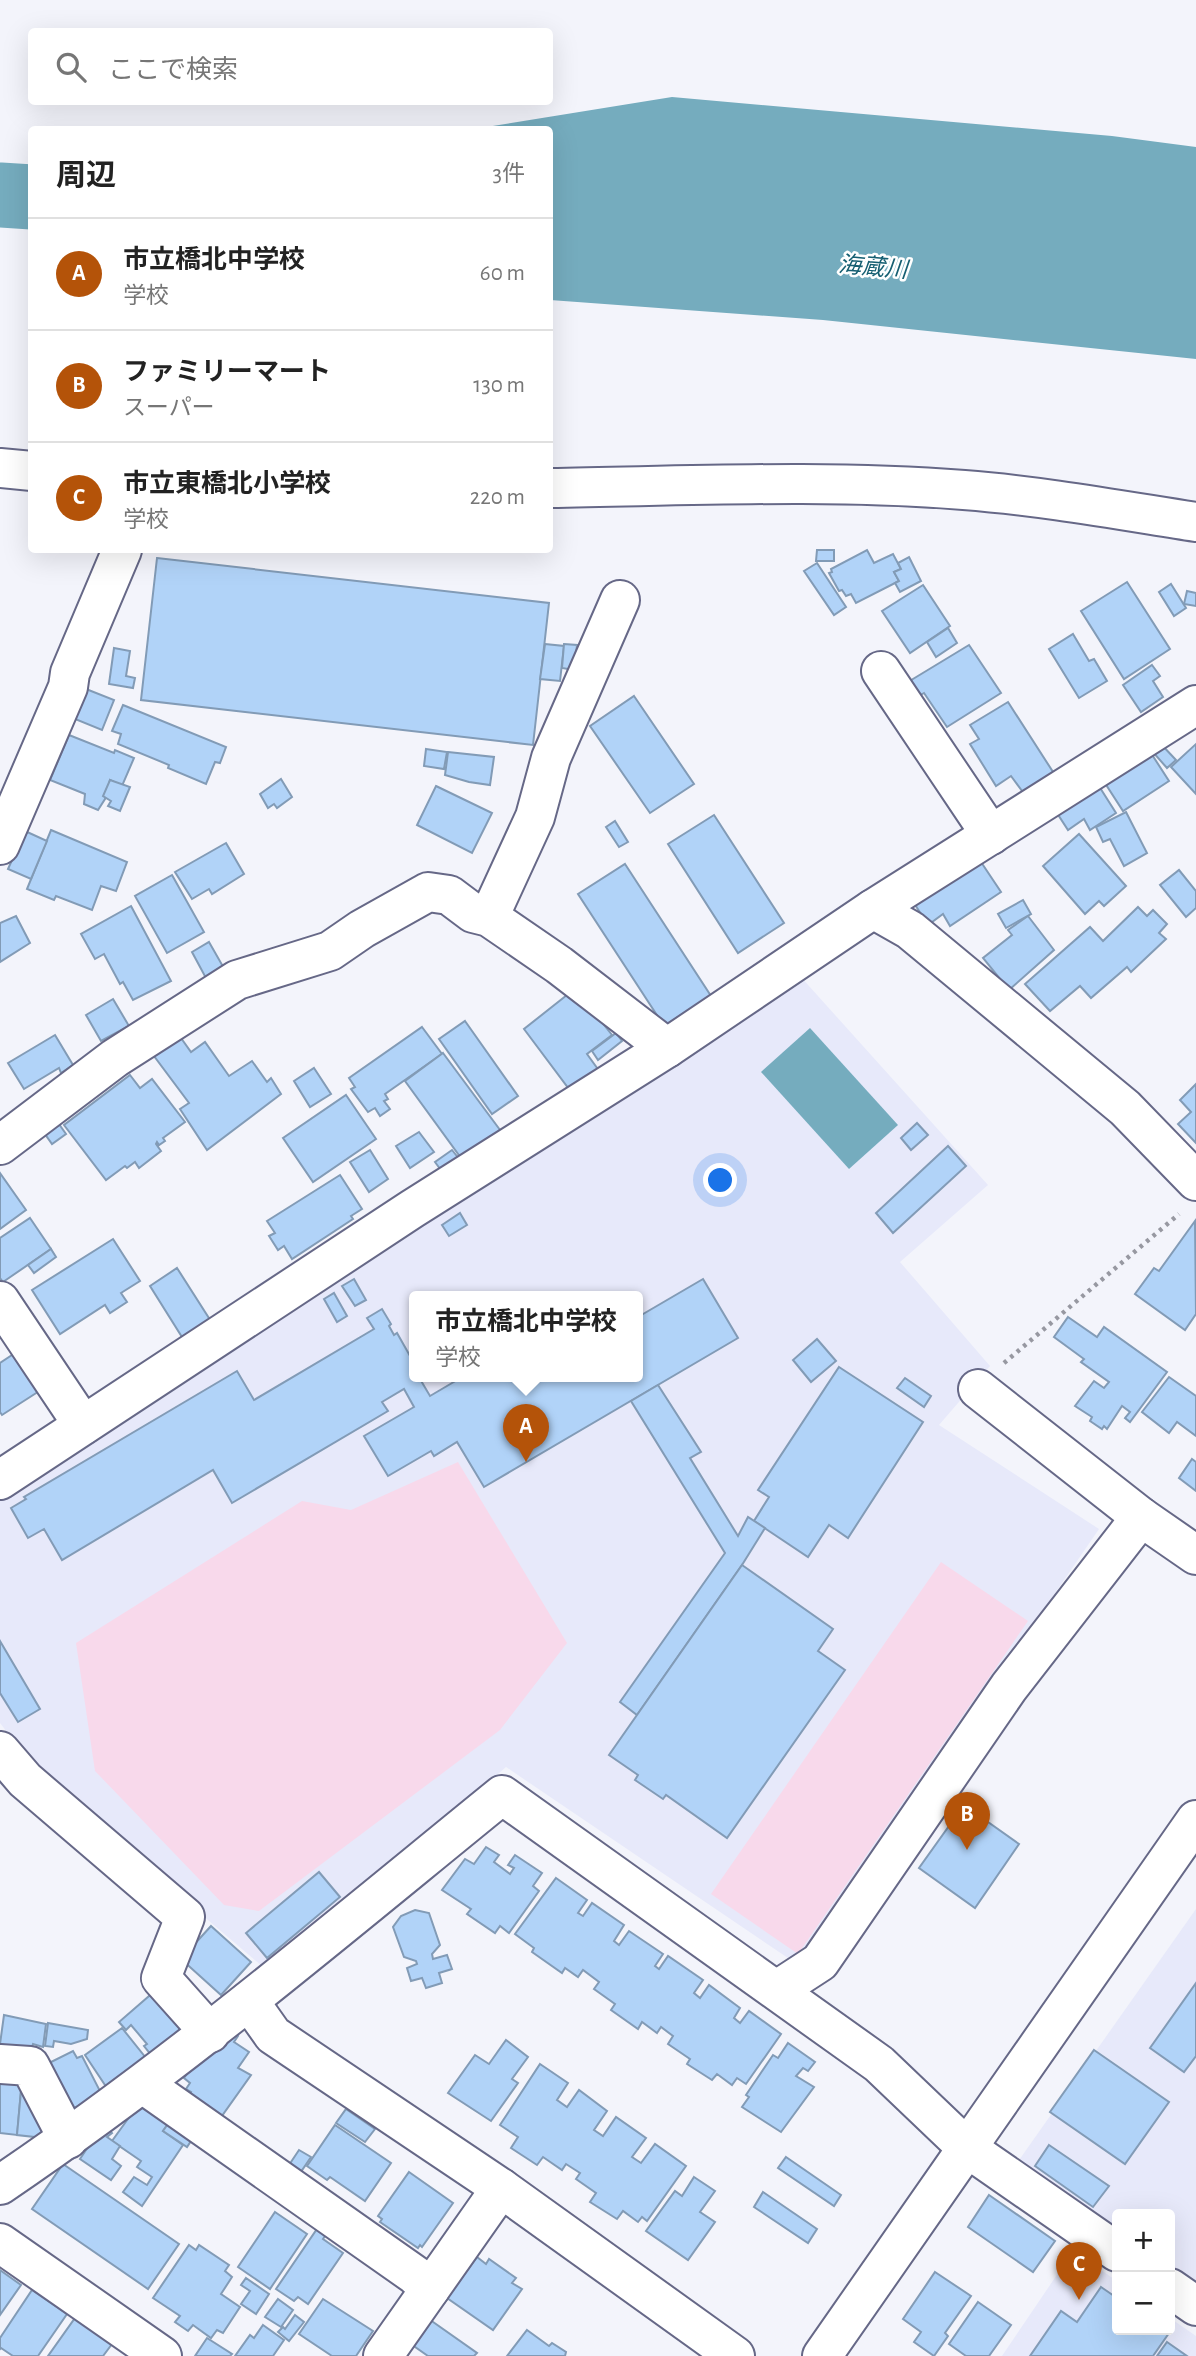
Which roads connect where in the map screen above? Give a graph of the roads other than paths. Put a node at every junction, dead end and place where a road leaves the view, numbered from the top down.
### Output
1 (0, 468) edge
2 (28, 471) edge
3 (553, 488) edge
4 (1196, 522) edge
5 (121, 553) edge
6 (620, 600) dead end
7 (881, 671) dead end
8 (1196, 705) edge
9 (991, 835) junction
10 (0, 845) edge
11 (873, 909) junction
12 (489, 917) junction
13 (667, 1048) junction
14 (0, 1145) edge
15 (1191, 1195) edge
16 (0, 1301) edge
17 (978, 1389) road end
18 (83, 1425) junction
19 (0, 1480) edge
20 (1141, 1517) junction
21 (1196, 1555) edge
22 (0, 1751) edge
23 (1196, 1820) edge
24 (777, 1990) junction
25 (249, 2001) junction
26 (210, 2033) junction
27 (0, 2064) edge
28 (143, 2084) junction
29 (68, 2139) junction
30 (967, 2148) junction
31 (0, 2185) edge
32 (500, 2188) junction
33 (0, 2243) edge
34 (1112, 2249) edge
35 (430, 2289) junction
36 (1175, 2291) edge
37 (1196, 2306) edge
38 (162, 2356) edge
39 (383, 2356) edge
40 (735, 2356) edge
41 (822, 2356) edge

1 - 2 street
3 - 4 street
5 - 10 street
6 - 12 street
7 - 9 street
8 - 9 street
9 - 11 street
11 - 13 street
11 - 15 street
12 - 13 street
12 - 14 street
13 - 18 street
16 - 18 street
17 - 20 street
18 - 19 street
20 - 21 street
20 - 24 street
22 - 26 street
23 - 30 street
24 - 25 street
24 - 30 street
25 - 26 street
25 - 32 street
26 - 28 street
27 - 29 street
28 - 29 street
28 - 35 street
29 - 31 street
30 - 34 street
30 - 41 street
32 - 35 street
32 - 40 street
33 - 38 street
35 - 39 street
36 - 37 street

